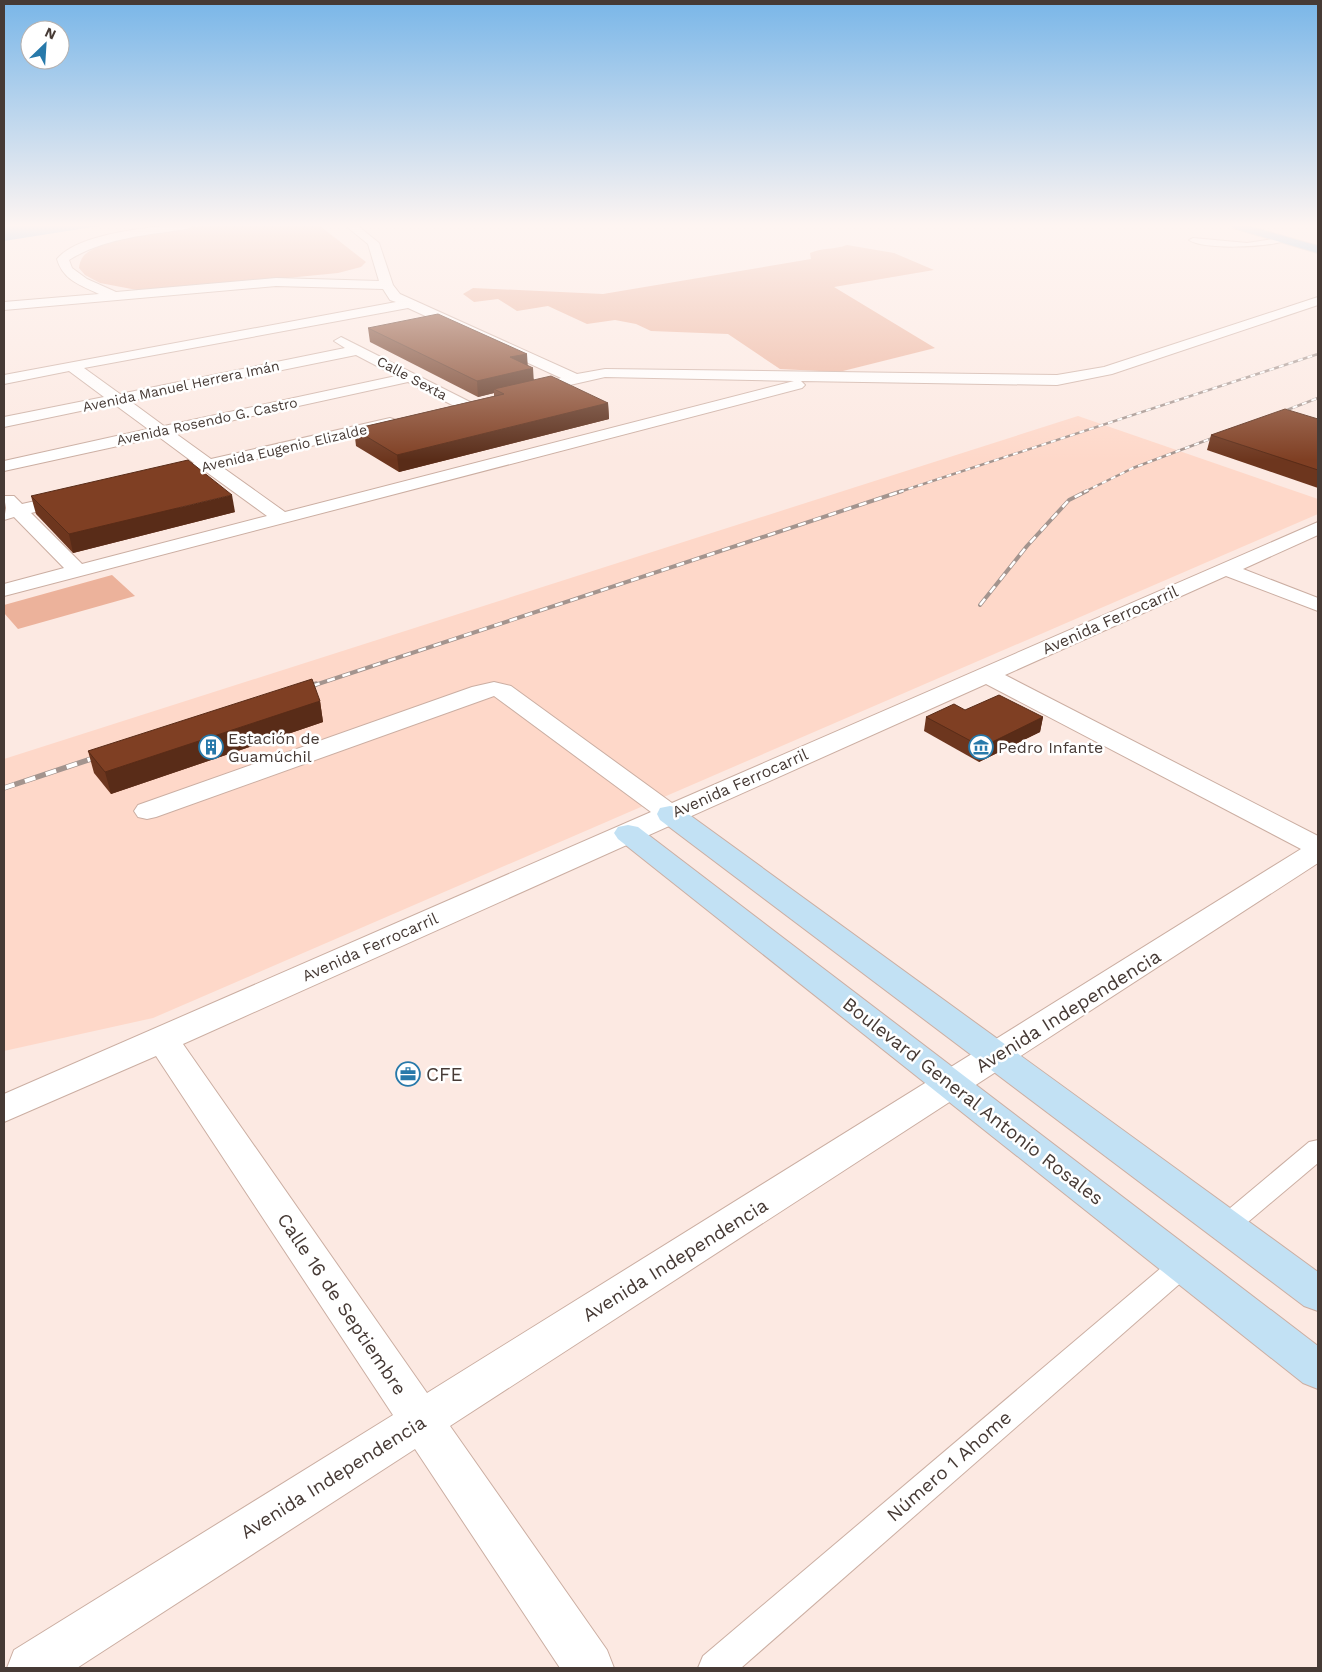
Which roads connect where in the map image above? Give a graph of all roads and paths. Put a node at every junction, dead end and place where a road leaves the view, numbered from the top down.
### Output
1 (26, 304) edge
2 (407, 304) joint
3 (1309, 304) edge
4 (4, 306) edge
5 (308, 323) junction
6 (358, 350) junction
7 (71, 366) junction
8 (410, 376) junction
9 (828, 377) junction
10 (4, 379) edge
11 (575, 379) junction
12 (510, 394) edge
13 (116, 399) junction
14 (482, 401) edge
15 (464, 405) junction
16 (436, 412) edge
17 (407, 418) edge
18 (4, 422) edge
19 (160, 431) junction
20 (208, 465) junction
21 (4, 466) edge
22 (142, 481) edge
23 (4, 495) edge
24 (85, 495) edge
25 (11, 512) edge
26 (281, 518) junction
27 (1318, 528) edge
28 (1226, 569) junction
29 (77, 570) junction
30 (4, 590) edge
31 (1318, 605) edge
32 (986, 674) junction
33 (147, 811) dead end
34 (670, 814) junction
35 (628, 833) junction
36 (1318, 847) edge
37 (1318, 852) edge
38 (162, 1039) junction
39 (998, 1056) junction
40 (952, 1085) junction
41 (4, 1109) edge
42 (1318, 1149) edge
43 (1226, 1226) junction
44 (1183, 1265) junction
45 (1318, 1294) edge
46 (1318, 1370) edge
47 (422, 1421) junction
48 (32, 1668) edge
49 (589, 1668) edge
50 (715, 1668) edge

1 - 4 street
2 - 5 street
2 - 11 street
3 - 9 street
5 - 6 street, Calle Sexta
5 - 7 street
6 - 8 street, Calle Sexta
6 - 13 street, Avenida Manuel Herrera Imán
7 - 10 street
7 - 13 street
8 - 15 street, Calle Sexta
8 - 19 street, Avenida Rosendo G. Castro
9 - 11 street
9 - 26 street
11 - 12 street
13 - 18 street, Avenida Manuel Herrera Imán
13 - 19 street
14 - 15 street
15 - 16 street
17 - 20 street, Avenida Eugenio Elizalde
19 - 20 street
19 - 21 street, Avenida Rosendo G. Castro
20 - 22 street, Avenida Eugenio Elizalde
20 - 26 street
23 - 25 street
24 - 25 street
25 - 29 street
26 - 29 street
27 - 28 street, Avenida Ferrocarril
28 - 31 street
28 - 32 street, Avenida Ferrocarril
29 - 30 street
32 - 34 street, Avenida Ferrocarril
32 - 36 street
33 - 34 street
34 - 35 street, Avenida Ferrocarril
34 - 39 street
35 - 38 street, Avenida Ferrocarril
35 - 40 street, Boulevard General Antonio Rosales
37 - 39 street, Avenida Independencia
38 - 41 street, Avenida Ferrocarril
38 - 47 street, Calle 16 de Septiembre
39 - 40 street, Avenida Independencia
39 - 43 street
40 - 44 street, Boulevard General Antonio Rosales
40 - 47 street, Avenida Independencia
42 - 43 lane
43 - 45 street
44 - 46 street, Boulevard General Antonio Rosales
44 - 50 lane, Número 1 Ahome
47 - 48 street, Avenida Independencia
47 - 49 street, Calle 16 de Septiembre

